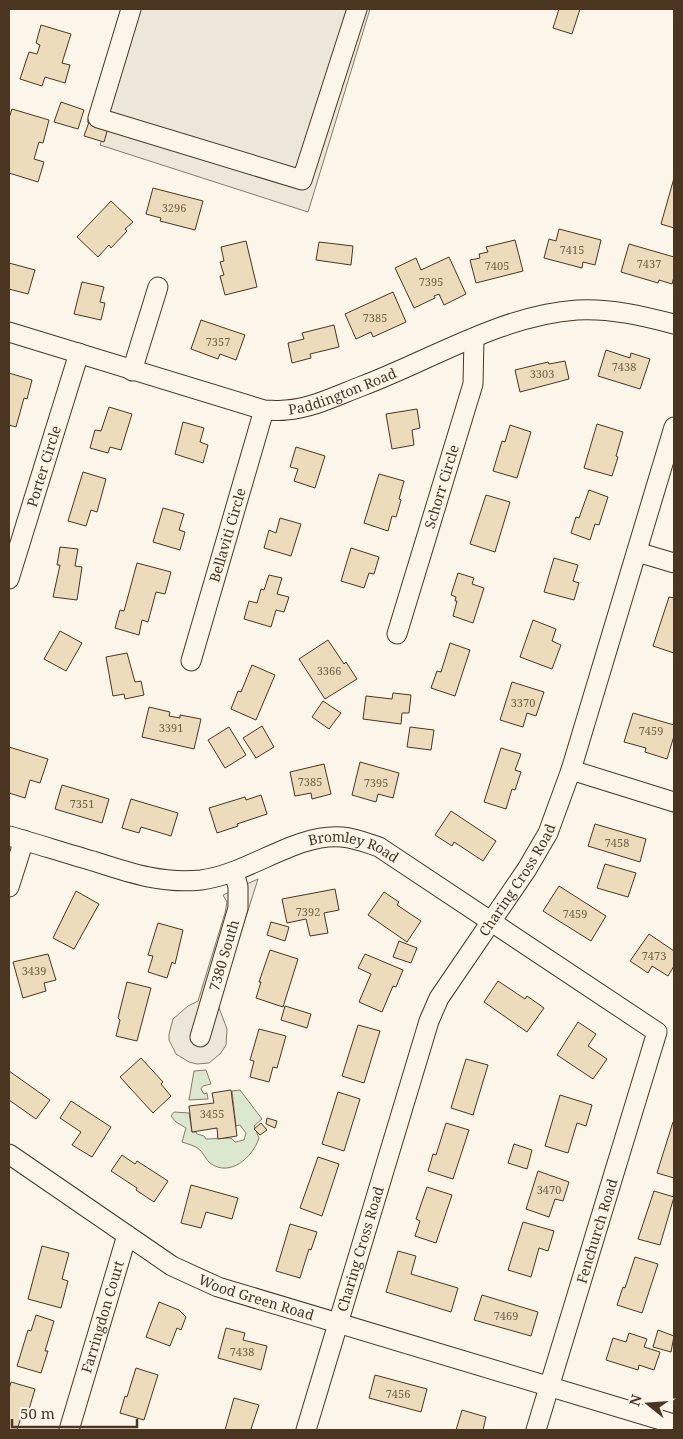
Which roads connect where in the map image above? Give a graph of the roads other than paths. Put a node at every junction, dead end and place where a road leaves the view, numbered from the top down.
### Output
1 (131, 9) edge
2 (357, 9) edge
3 (158, 287) dead end
4 (674, 324) edge
5 (9, 332) edge
6 (474, 339) junction
7 (79, 353) junction
8 (132, 371) junction
9 (264, 410) junction
10 (674, 427) edge
11 (637, 552) junction
12 (674, 563) edge
13 (9, 579) edge
14 (398, 634) dead end
15 (190, 661) dead end
16 (571, 770) junction
17 (674, 802) edge
18 (16, 838) edge
19 (234, 872) junction
20 (9, 887) edge
21 (491, 923) junction
22 (657, 1032) joint
23 (200, 1037) dead end
24 (9, 1154) edge
25 (127, 1234) junction
26 (338, 1323) junction
27 (550, 1386) junction
28 (674, 1424) edge
29 (70, 1430) edge
30 (306, 1430) edge
31 (536, 1430) edge

1 - 2 street
3 - 8 street
4 - 6 street, Paddington Road
5 - 7 street, Paddington Road
6 - 9 street, Paddington Road
6 - 14 street, Schorr Circle
7 - 8 street, Paddington Road
7 - 13 street, Porter Circle
8 - 9 street, Paddington Road
9 - 15 street, Bellaviti Circle
10 - 11 street, Charing Cross Road
11 - 12 street
11 - 16 street, Charing Cross Road
16 - 17 street
16 - 21 street, Charing Cross Road
18 - 19 street, Bromley Road
18 - 20 street
19 - 21 street, Bromley Road
19 - 23 street, 7380 South
21 - 22 street, Bromley Road
21 - 26 street, Charing Cross Road
22 - 27 street, Fenchurch Road
24 - 25 street, Wood Green Road
25 - 26 street, Wood Green Road
25 - 29 street, Farringdon Court
26 - 27 street, Wood Green Road
26 - 30 street, Charing Cross Road
27 - 28 street, Wood Green Road
27 - 31 street, Fenchurch Road

